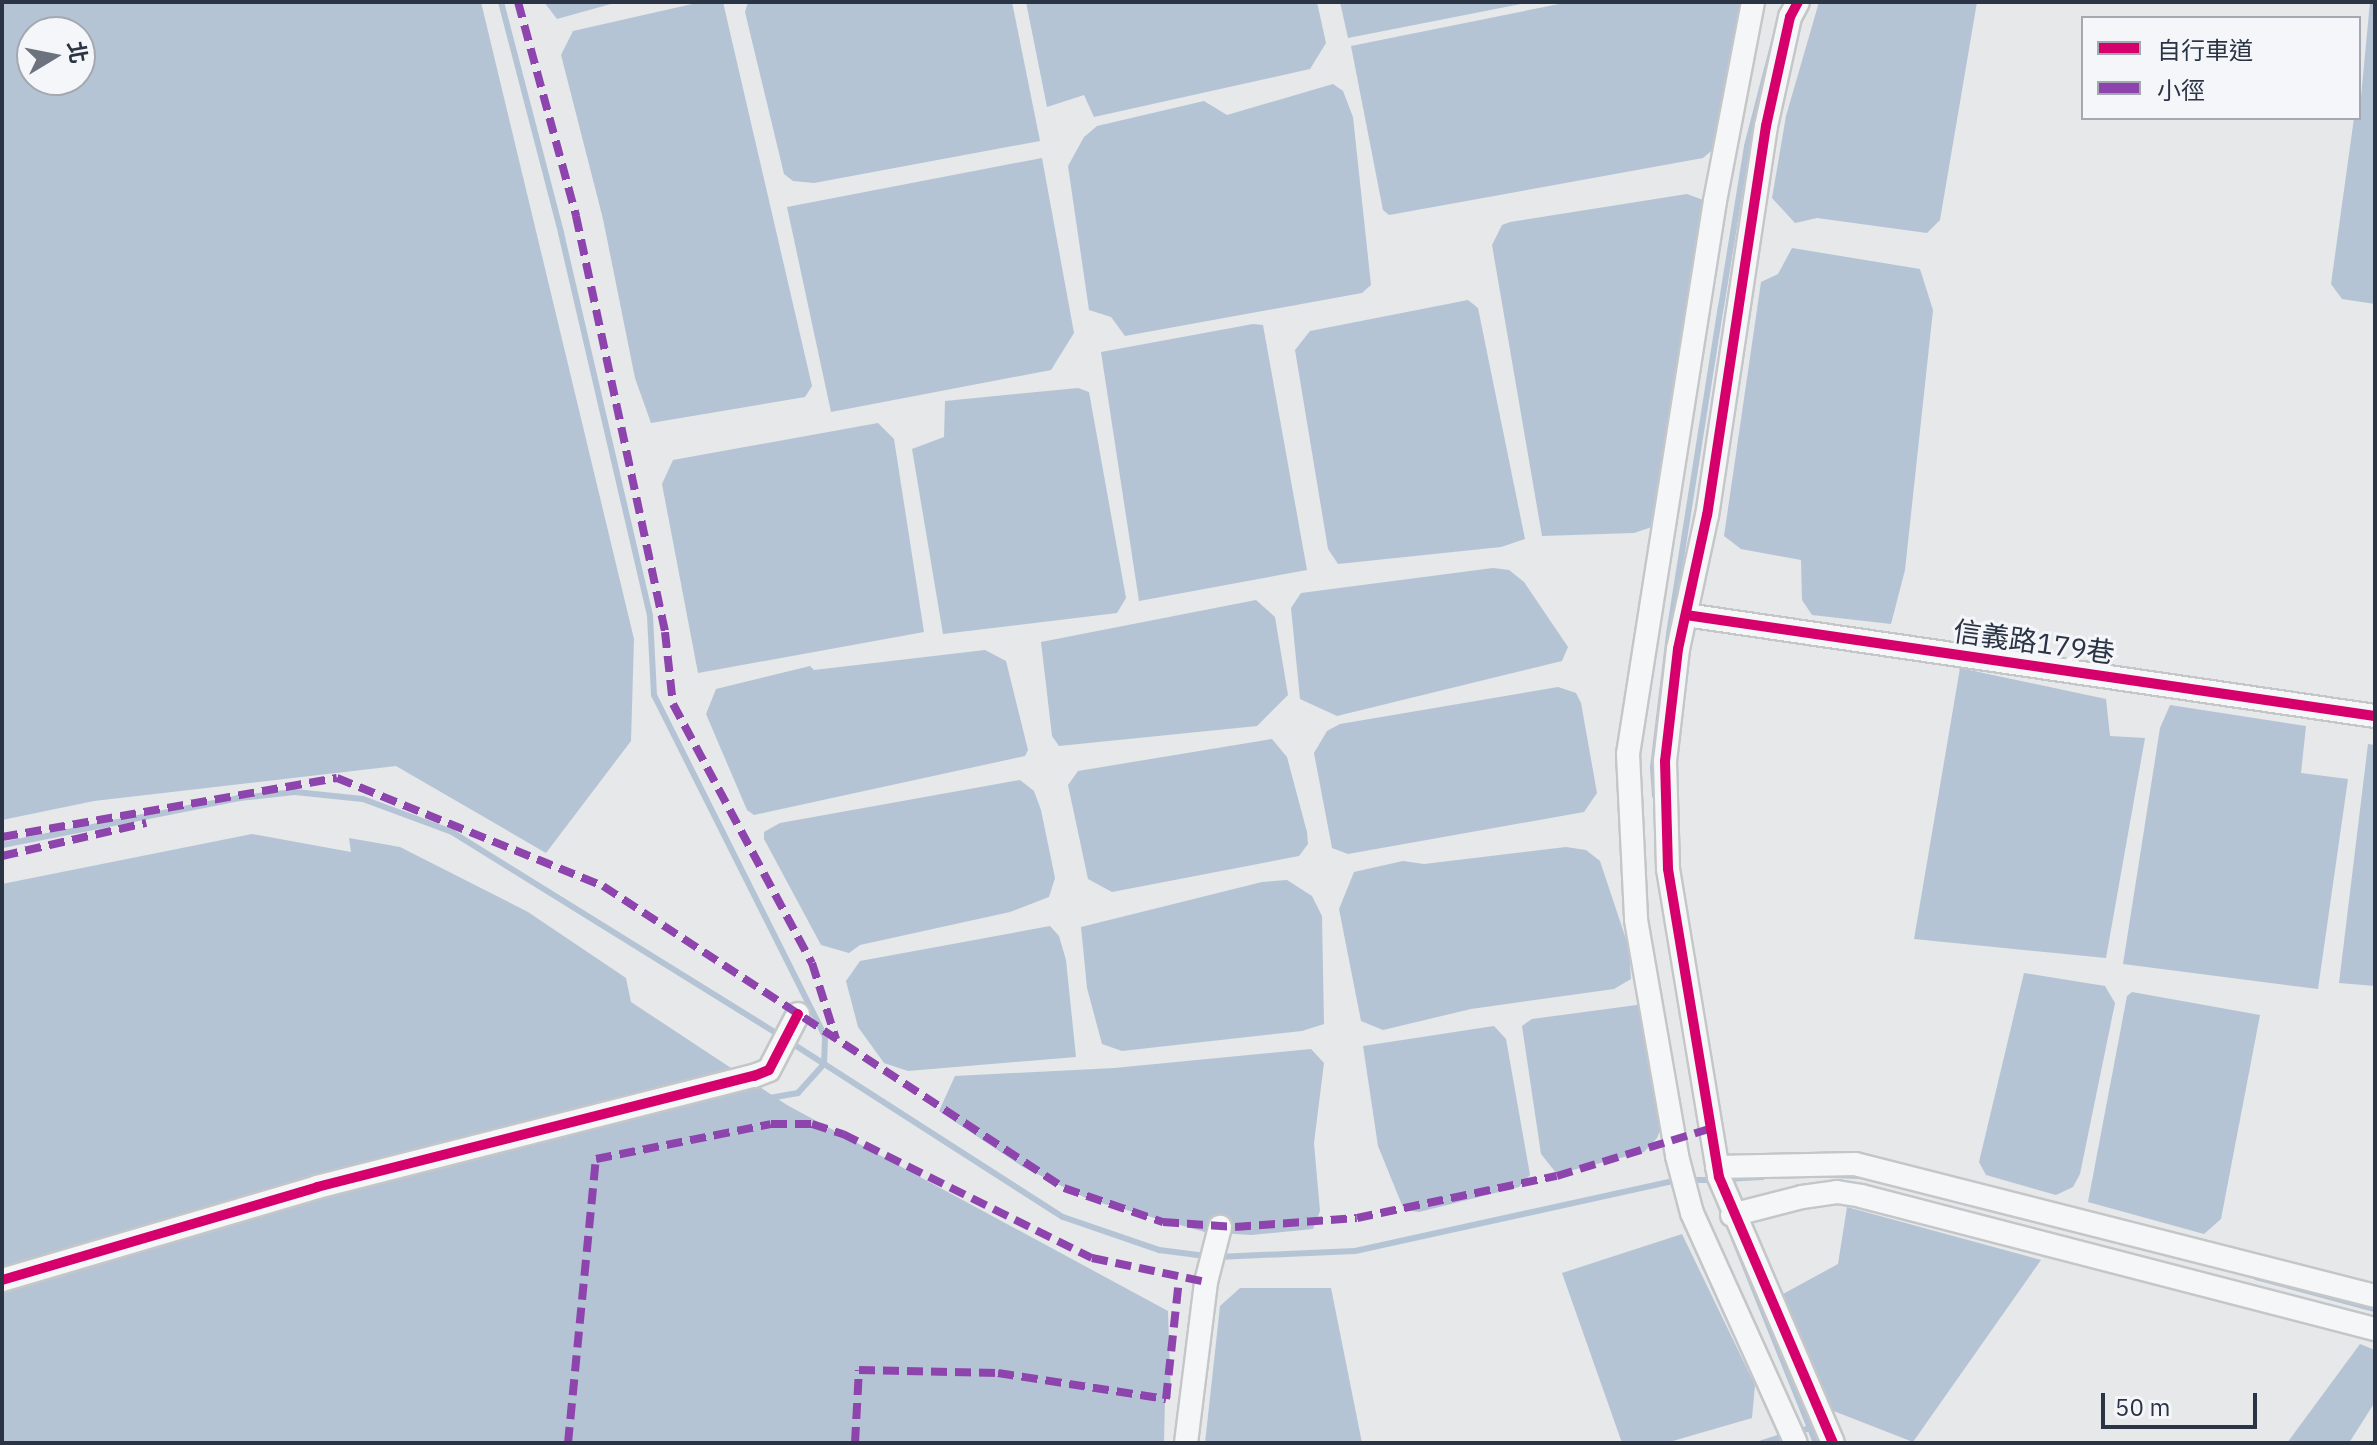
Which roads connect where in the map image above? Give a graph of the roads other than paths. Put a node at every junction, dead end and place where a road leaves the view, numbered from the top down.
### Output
1 (1753, 2) edge
2 (1798, 2) edge
3 (1686, 615) junction
4 (2375, 716) edge
5 (798, 1014) dead end
6 (1718, 1172) junction
7 (1729, 1209) junction
8 (1216, 1241) dead end
9 (2, 1280) edge
10 (2375, 1296) edge
11 (2375, 1329) edge
12 (1835, 1439) edge
13 (1186, 1443) edge
14 (1796, 1443) edge

1 - 14 street
2 - 3 street
3 - 4 street, 信義路179巷
3 - 6 street
5 - 9 street
6 - 7 street
6 - 10 street
7 - 11 street
7 - 12 street
8 - 13 street

